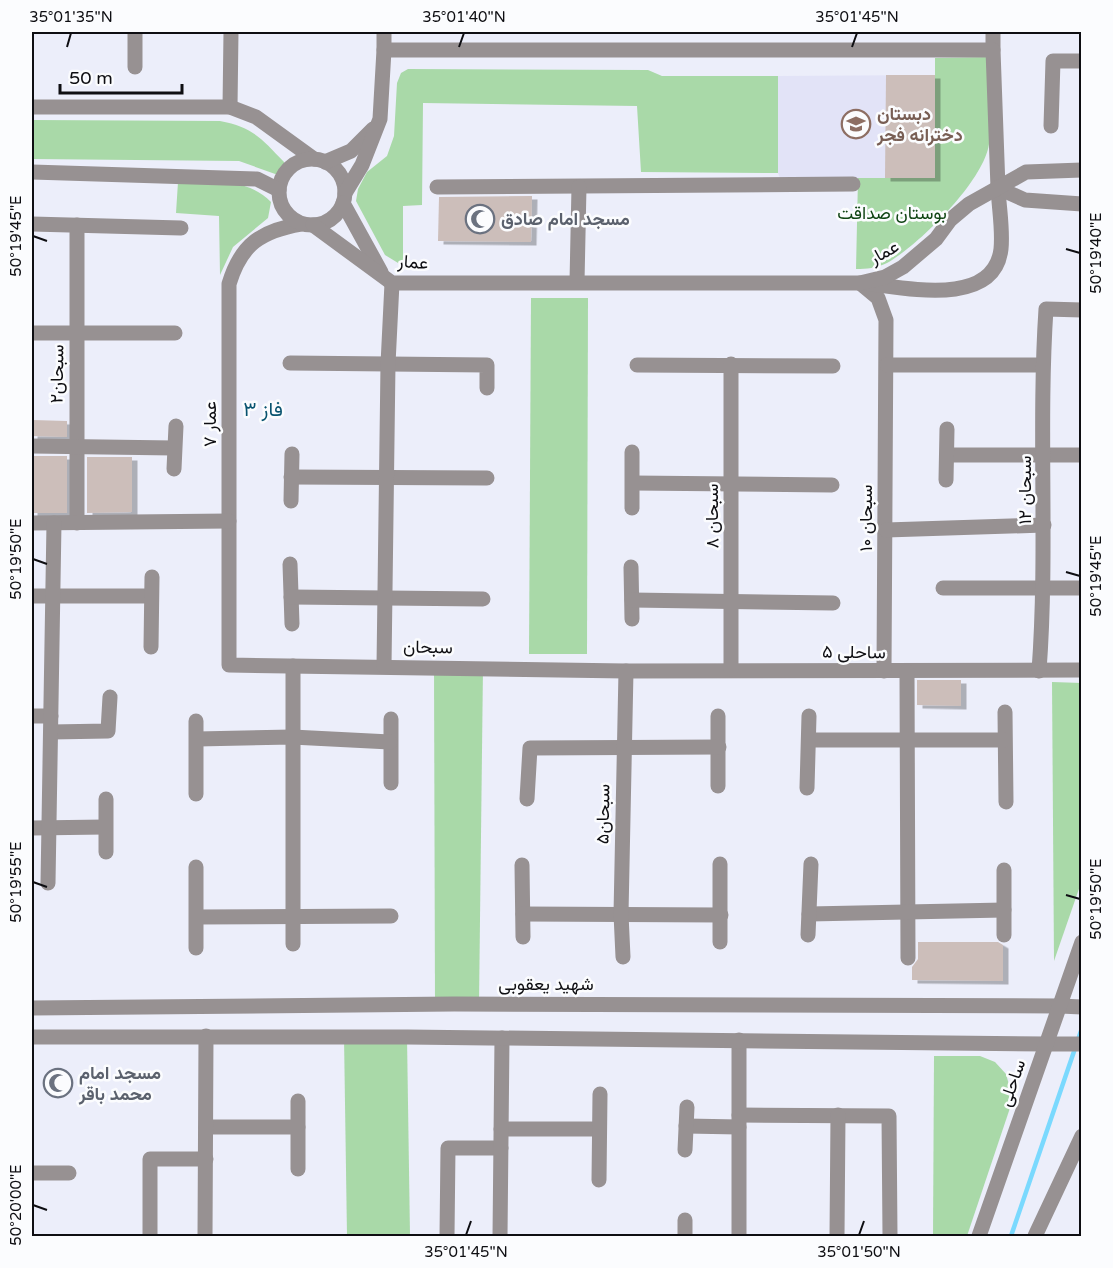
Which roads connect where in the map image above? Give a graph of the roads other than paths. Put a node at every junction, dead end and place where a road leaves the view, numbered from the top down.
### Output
1 (135, 32) edge
2 (231, 32) edge
3 (384, 32) edge
4 (993, 32) edge
5 (384, 50) junction
6 (993, 50) junction
7 (1082, 61) edge
8 (135, 67) dead end
9 (32, 107) edge
10 (230, 107) junction
11 (380, 119) junction
12 (1051, 126) dead end
13 (319, 161) junction
14 (1082, 170) edge
15 (32, 172) edge
16 (853, 184) dead end
17 (437, 187) dead end
18 (579, 187) junction
19 (998, 188) junction
20 (279, 190) junction
21 (344, 198) junction
22 (1082, 204) edge
23 (32, 224) edge
24 (77, 225) junction
25 (307, 225) junction
26 (181, 228) dead end
27 (387, 279) junction
28 (577, 282) junction
29 (860, 283) junction
30 (1082, 310) edge
31 (32, 333) edge
32 (78, 333) junction
33 (175, 333) dead end
34 (290, 363) dead end
35 (388, 364) junction
36 (731, 364) junction
37 (637, 365) dead end
38 (887, 365) junction
39 (1042, 365) junction
40 (833, 366) dead end
41 (487, 388) dead end
42 (176, 426) dead end
43 (947, 429) dead end
44 (32, 446) edge
45 (76, 446) junction
46 (174, 448) junction
47 (632, 452) dead end
48 (292, 454) dead end
49 (948, 455) junction
50 (1082, 455) edge
51 (1045, 456) junction
52 (174, 469) dead end
53 (387, 476) junction
54 (291, 477) junction
55 (487, 478) dead end
56 (946, 480) dead end
57 (633, 483) junction
58 (732, 484) junction
59 (832, 485) dead end
60 (291, 501) dead end
61 (632, 508) dead end
62 (229, 521) junction
63 (32, 523) edge
64 (54, 523) junction
65 (77, 523) junction
66 (1044, 525) junction
67 (886, 530) junction
68 (290, 564) dead end
69 (631, 567) dead end
70 (152, 576) dead end
71 (943, 588) dead end
72 (1044, 588) junction
73 (1082, 588) edge
74 (32, 596) edge
75 (53, 596) junction
76 (151, 596) junction
77 (387, 596) junction
78 (291, 597) junction
79 (483, 599) dead end
80 (632, 600) junction
81 (731, 600) junction
82 (833, 603) dead end
83 (632, 620) dead end
84 (291, 624) dead end
85 (151, 647) dead end
86 (229, 665) joint
87 (293, 666) junction
88 (384, 666) junction
89 (731, 669) junction
90 (1082, 670) edge
91 (626, 671) junction
92 (884, 671) junction
93 (1039, 671) junction
94 (906, 672) junction
95 (110, 697) dead end
96 (1005, 712) dead end
97 (32, 716) edge
98 (51, 716) junction
99 (718, 716) dead end
100 (809, 716) dead end
101 (391, 718) dead end
102 (196, 721) dead end
103 (51, 732) junction
104 (292, 737) junction
105 (197, 739) junction
106 (809, 740) junction
107 (1004, 740) junction
108 (905, 741) junction
109 (390, 742) junction
110 (624, 746) junction
111 (719, 747) junction
112 (391, 783) dead end
113 (718, 786) dead end
114 (807, 788) dead end
115 (196, 794) dead end
116 (106, 799) dead end
117 (527, 799) dead end
118 (1006, 802) dead end
119 (105, 827) junction
120 (32, 828) edge
121 (49, 828) junction
122 (106, 852) dead end
123 (720, 864) dead end
124 (811, 864) dead end
125 (522, 866) dead end
126 (196, 867) dead end
127 (1004, 870) dead end
128 (48, 883) dead end
129 (1004, 910) junction
130 (907, 912) junction
131 (523, 914) junction
132 (621, 914) junction
133 (809, 914) junction
134 (721, 915) junction
135 (391, 916) dead end
136 (197, 917) junction
137 (292, 918) junction
138 (808, 935) dead end
139 (1004, 935) dead end
140 (523, 937) dead end
141 (720, 942) dead end
142 (1082, 942) edge
143 (293, 944) dead end
144 (196, 948) dead end
145 (623, 957) dead end
146 (908, 958) dead end
147 (1060, 1006) junction
148 (1082, 1007) edge
149 (32, 1008) edge
150 (206, 1036) junction
151 (32, 1037) edge
152 (502, 1038) junction
153 (739, 1040) junction
154 (1046, 1044) junction
155 (1082, 1044) edge
156 (600, 1094) dead end
157 (298, 1101) dead end
158 (687, 1107) dead end
159 (838, 1115) junction
160 (739, 1121) junction
161 (686, 1126) junction
162 (206, 1127) junction
163 (298, 1127) junction
164 (501, 1129) junction
165 (599, 1129) junction
166 (1082, 1136) edge
167 (501, 1148) junction
168 (686, 1150) dead end
169 (206, 1159) junction
170 (298, 1169) dead end
171 (32, 1173) edge
172 (69, 1173) dead end
173 (599, 1180) dead end
174 (685, 1220) dead end
175 (150, 1236) edge
176 (205, 1236) edge
177 (447, 1236) edge
178 (500, 1236) edge
179 (685, 1236) edge
180 (739, 1236) edge
181 (837, 1236) edge
182 (890, 1236) edge
183 (979, 1236) edge
184 (1035, 1236) edge

1 - 8 street
2 - 10 street
3 - 5 street
4 - 6 street
5 - 6 street
5 - 11 street
6 - 19 street
7 - 12 street
9 - 10 street
10 - 13 street
11 - 13 street
11 - 21 street
13 - 20 street
13 - 21 street
14 - 19 street, عمار
15 - 20 street
16 - 18 street
17 - 18 street
18 - 28 street
19 - 22 street
19 - 29 street, عمار
19 - 29 street
20 - 25 street
21 - 25 street
21 - 27 street, عمار
23 - 24 street
24 - 26 street
24 - 32 street, سبحان۲
25 - 27 street, عمار
25 - 62 street, عمار ۷
27 - 28 street, عمار
27 - 35 street
28 - 29 street, عمار
29 - 38 street, سبحان ۱۰
30 - 39 street, سبحان ۱۲
31 - 32 street
32 - 33 street
32 - 45 street, سبحان۲
34 - 35 street
35 - 41 street
35 - 53 street
36 - 37 street
36 - 40 street
36 - 58 street, سبحان ۸
38 - 39 street
38 - 67 street, سبحان ۱۰
39 - 51 street, سبحان ۱۲
42 - 46 street
43 - 49 street
44 - 45 street
45 - 46 street
45 - 65 street, سبحان۲
46 - 52 street
47 - 57 street
48 - 54 street
49 - 51 street
49 - 56 street
50 - 51 street
51 - 66 street, سبحان ۱۲
53 - 54 street
53 - 55 street
53 - 77 street
54 - 60 street
57 - 58 street
57 - 61 street
58 - 59 street
58 - 81 street, سبحان ۸
62 - 65 street
62 - 86 street, عمار ۷
63 - 64 street
64 - 65 street
64 - 75 street
66 - 67 street
66 - 72 street, سبحان ۱۲
67 - 92 street, سبحان ۱۰
68 - 78 street
69 - 80 street
70 - 76 street
71 - 72 street
72 - 73 street
72 - 93 street, سبحان ۱۲
74 - 75 street
75 - 76 street
75 - 98 street
76 - 85 street
77 - 78 street
77 - 79 street
77 - 88 street
78 - 84 street
80 - 81 street
80 - 83 street
81 - 82 street
81 - 89 street, سبحان ۸
86 - 87 street, سبحان
87 - 88 street, سبحان
87 - 104 street
88 - 91 street, سبحان
89 - 91 street, ساحلی ۵
89 - 92 street, ساحلی ۵
90 - 93 street, ساحلی ۵
91 - 110 street, سبحان۵
92 - 94 street, ساحلی ۵
93 - 94 street, ساحلی ۵
94 - 108 street
95 - 103 street
96 - 107 street
97 - 98 street
98 - 103 street
99 - 111 street
100 - 106 street
101 - 109 street
102 - 105 street
103 - 121 street
104 - 105 street
104 - 109 street
104 - 137 street
105 - 115 street
106 - 108 street
106 - 114 street
107 - 108 street
107 - 118 street
108 - 130 street
109 - 112 street
110 - 111 street
110 - 117 street
110 - 132 street, سبحان۵
111 - 113 street
116 - 119 street
119 - 121 street
119 - 122 street
120 - 121 street
121 - 128 street
123 - 134 street
124 - 133 street
125 - 131 street
126 - 136 street
127 - 129 street
129 - 130 street
129 - 139 street
130 - 133 street
130 - 146 street
131 - 132 street
131 - 140 street
132 - 134 street
132 - 145 street, سبحان۵
133 - 138 street
134 - 141 street
135 - 137 street
136 - 137 street
136 - 144 street
137 - 143 street
142 - 147 street, ساحلی
147 - 148 street, شهید یعقوبی
147 - 149 street, شهید یعقوبی
147 - 154 street, ساحلی
150 - 151 street
150 - 152 street
150 - 162 street
152 - 153 street
152 - 164 street
153 - 154 street
153 - 160 street
154 - 155 street
154 - 183 street, ساحلی
156 - 165 street
157 - 163 street
158 - 161 street
159 - 160 street
159 - 181 street
159 - 182 street
160 - 161 street
160 - 180 street
161 - 168 street
162 - 163 street
162 - 169 street
163 - 170 street
164 - 165 street
164 - 167 street
165 - 173 street
166 - 184 street
167 - 177 street
167 - 178 street
169 - 175 street
169 - 176 street
171 - 172 street
174 - 179 street

